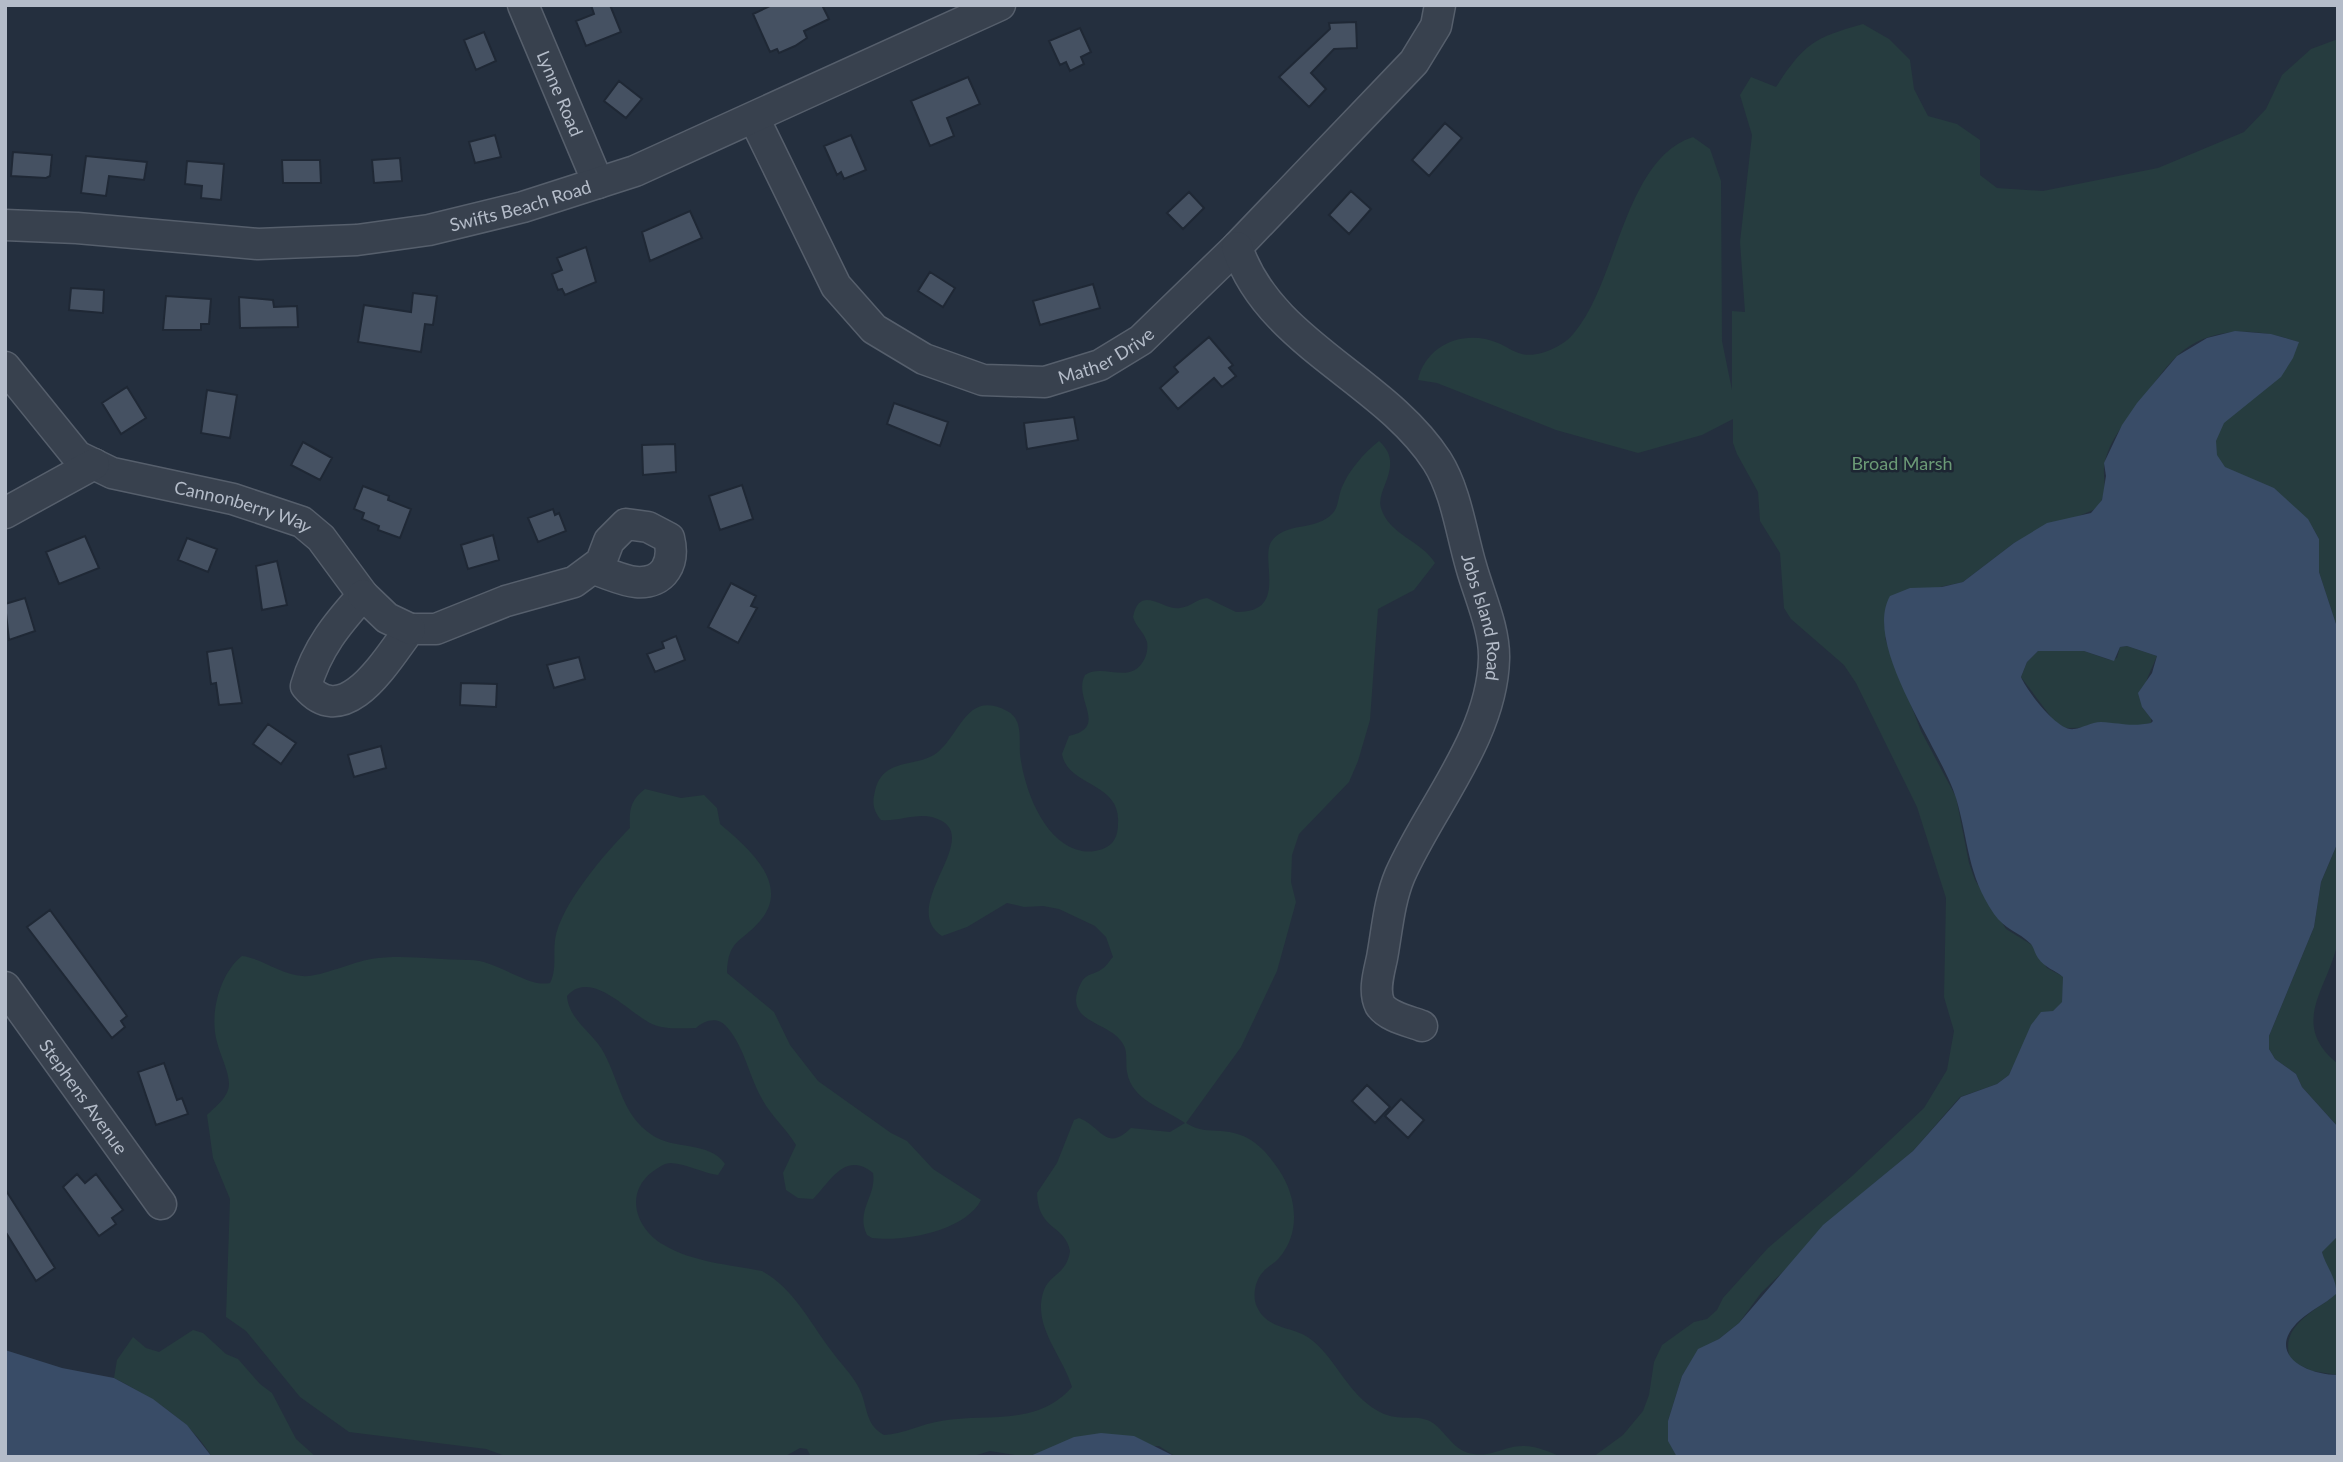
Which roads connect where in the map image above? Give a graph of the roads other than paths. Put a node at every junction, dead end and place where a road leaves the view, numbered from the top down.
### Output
1 (523, 5) edge
2 (1000, 5) edge
3 (1440, 5) edge
4 (754, 118) junction
5 (598, 183) junction
6 (5, 225) edge
7 (1237, 247) junction
8 (5, 367) edge
9 (94, 464) junction
10 (5, 513) edge
11 (593, 569) dead end
12 (363, 595) junction
13 (410, 629) junction
14 (5, 987) edge
15 (1422, 1026) dead end
16 (161, 1204) dead end

1 - 5 street, Lynne Road
2 - 4 street, Swifts Beach Road
3 - 7 street, Mather Drive
4 - 5 street, Swifts Beach Road
4 - 7 street, Mather Drive
5 - 6 street, Swifts Beach Road
7 - 15 street, Jobs Island Road
8 - 9 street, Cannonberry Way
9 - 10 street
9 - 12 street, Cannonberry Way
11 - 13 street
12 - 13 street, Cannonberry Way
12 - 13 street
14 - 16 street, Stephens Avenue

